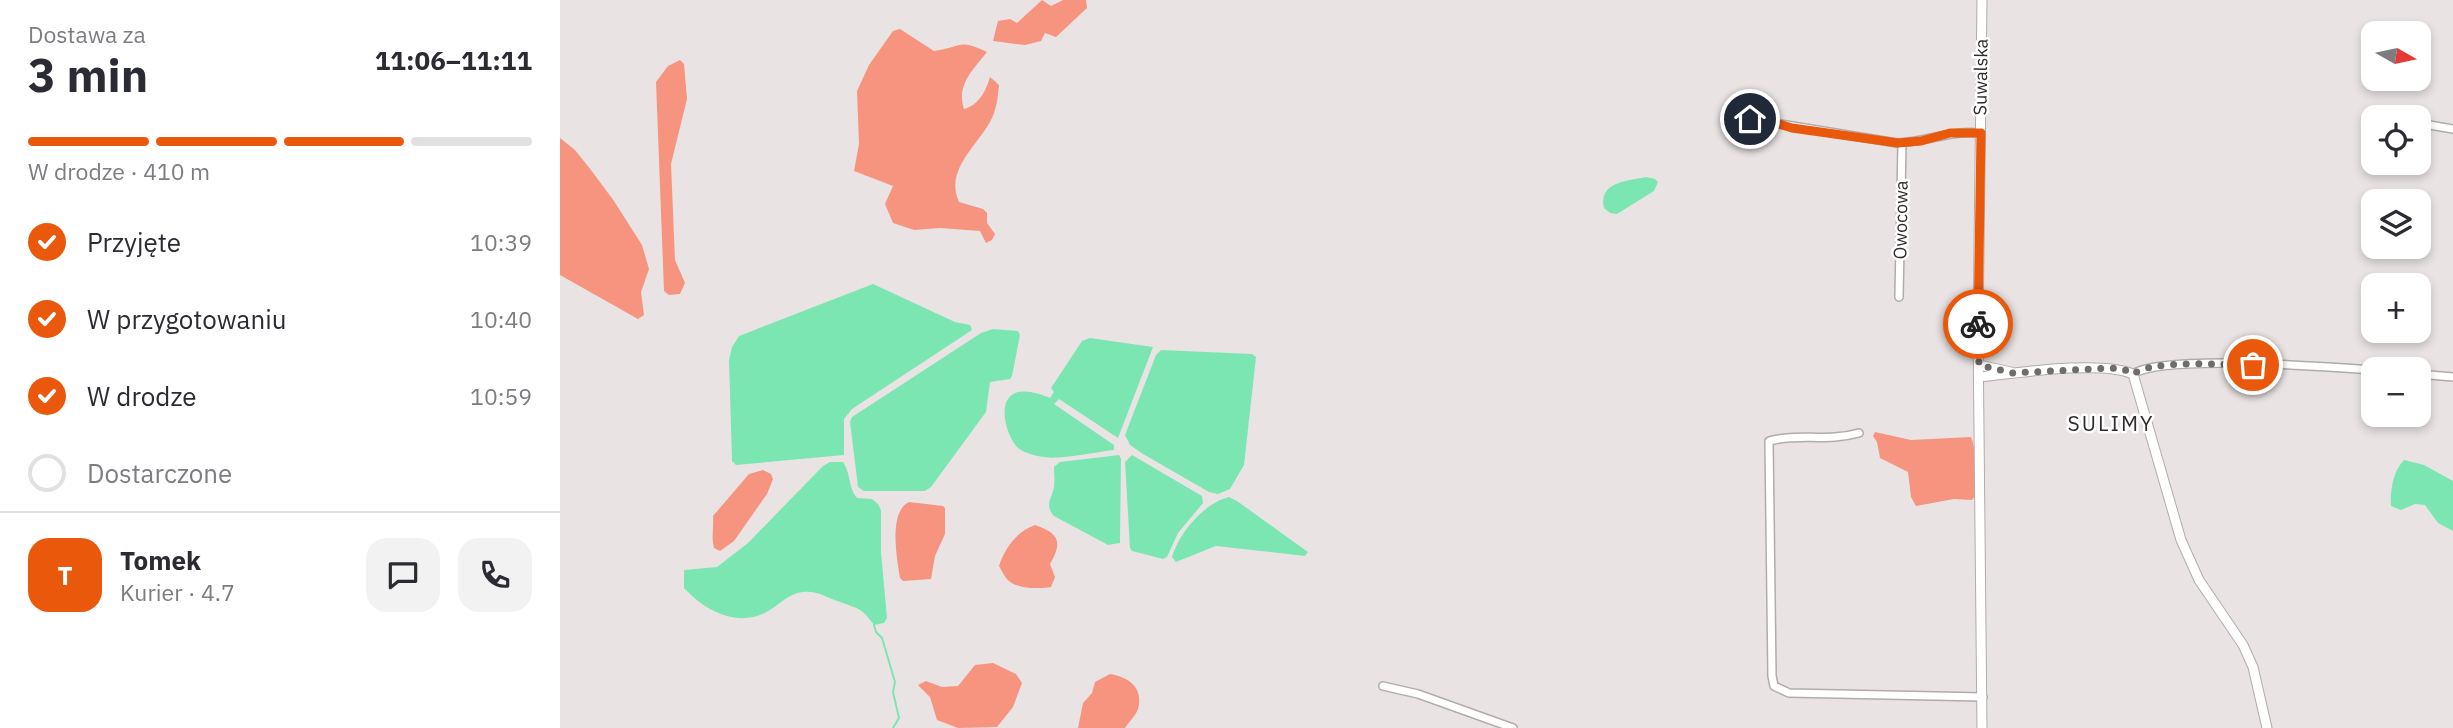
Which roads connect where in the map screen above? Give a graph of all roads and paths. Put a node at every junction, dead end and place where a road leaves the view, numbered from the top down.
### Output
1 (1982, 0) edge
2 (1750, 119) dead end
3 (2431, 125) edge
4 (2453, 129) edge
5 (1981, 133) junction
6 (1902, 143) junction
7 (1899, 297) dead end
8 (1979, 365) junction
9 (2361, 369) edge
10 (2013, 373) junction
11 (2133, 374) junction
12 (2431, 375) edge
13 (1980, 377) junction
14 (2453, 377) edge
15 (1859, 433) dead end
16 (1383, 686) dead end
17 (1983, 697) junction
18 (1513, 728) edge
19 (1982, 728) edge
20 (2267, 728) edge

1 - 5 street, Suwalska
2 - 6 street
3 - 4 street
5 - 6 street
5 - 8 street, Suwalska
6 - 7 street, Owocowa
8 - 10 street
8 - 13 street, Suwalska
9 - 11 street
10 - 11 street
10 - 13 street
11 - 20 street
12 - 14 street
13 - 17 street, Suwalska
15 - 17 street
16 - 18 street
17 - 19 street, Suwalska

